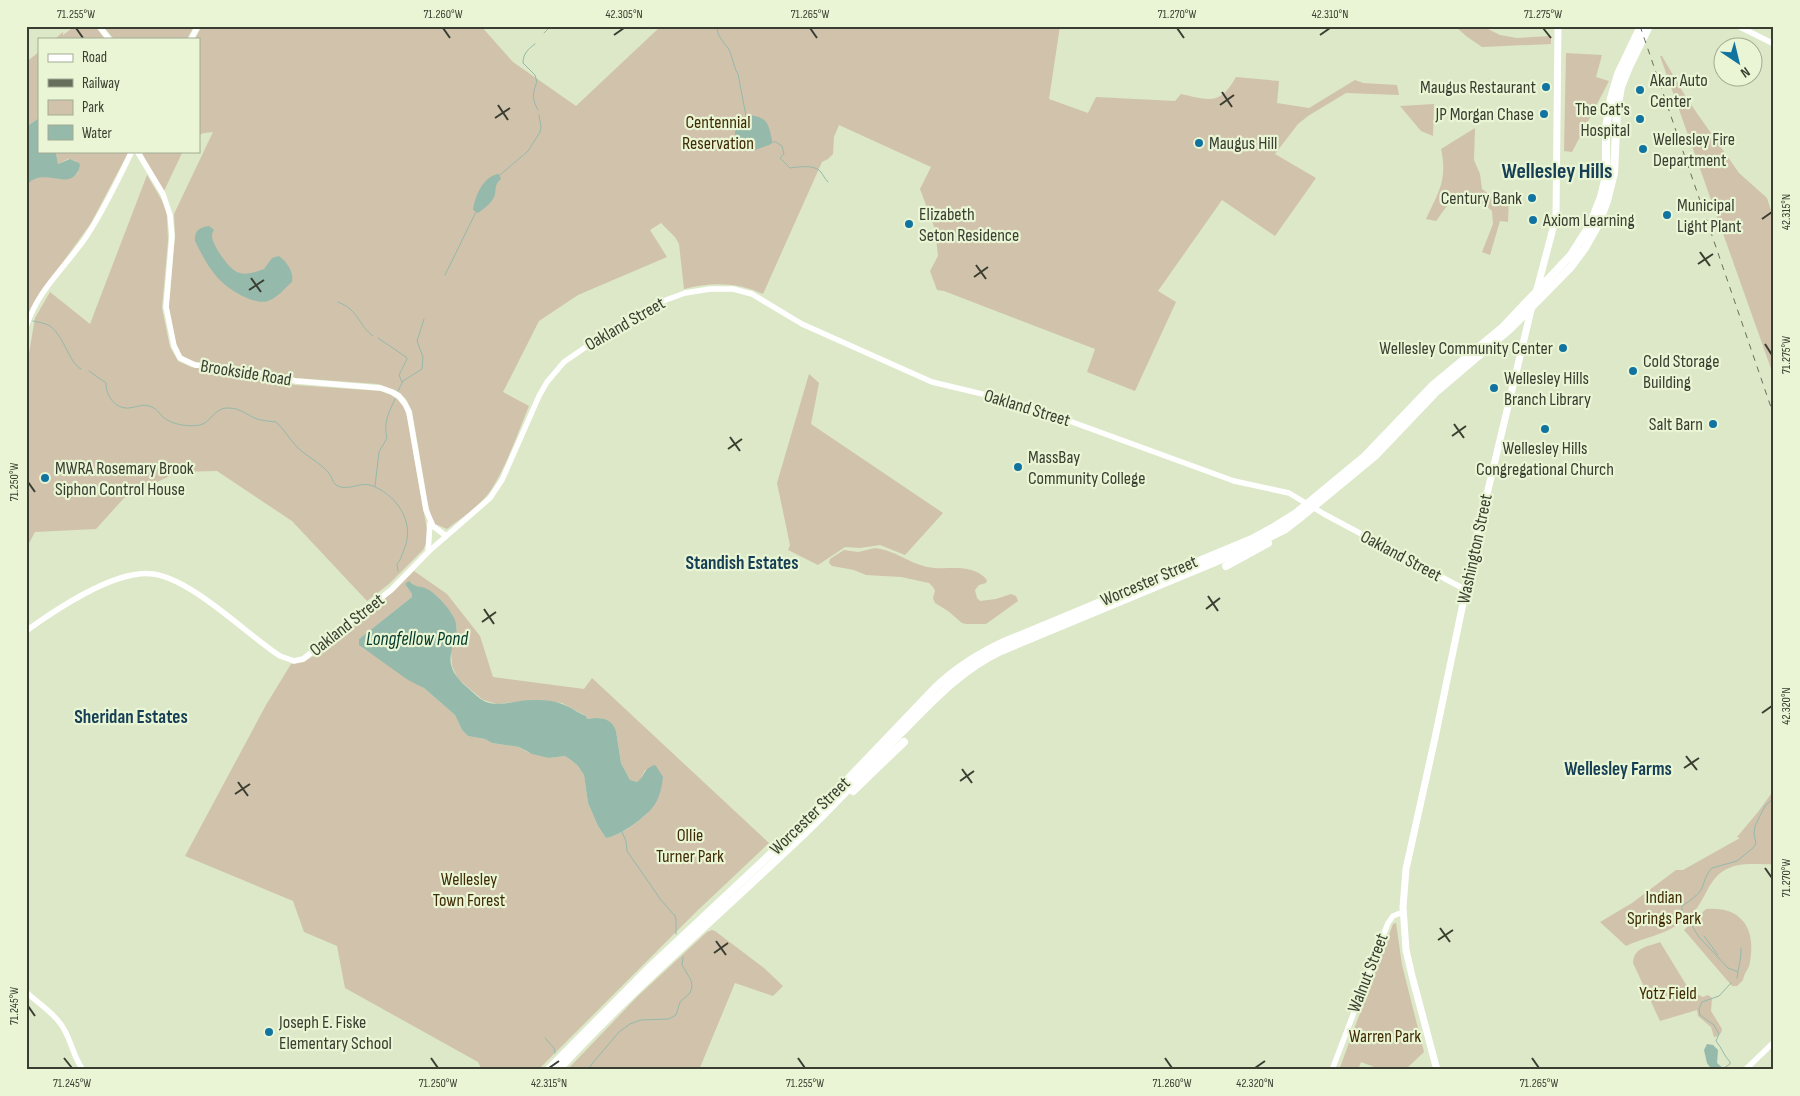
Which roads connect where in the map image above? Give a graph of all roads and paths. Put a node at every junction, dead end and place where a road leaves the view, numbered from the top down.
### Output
1 (99, 26) edge
2 (198, 26) edge
3 (1558, 26) edge
4 (1641, 26) edge
5 (1649, 26) edge
6 (1738, 26) edge
7 (108, 38) edge
8 (192, 38) edge
9 (1774, 44) edge
10 (131, 152) edge
11 (138, 152) edge
12 (26, 327) edge
13 (1310, 506) junction
14 (1301, 517) junction
15 (430, 521) junction
16 (446, 536) junction
17 (428, 552) junction
18 (1226, 566) dead end
19 (1466, 590) junction
20 (26, 631) edge
21 (904, 742) dead end
22 (810, 828) junction
23 (1403, 912) junction
24 (26, 992) edge
25 (1774, 1042) edge
26 (83, 1070) edge
27 (548, 1070) edge
28 (558, 1070) edge
29 (1332, 1070) edge
30 (1436, 1070) edge
31 (1745, 1070) edge

1 - 7 street
2 - 8 street
3 - 19 main road, Washington Street
4 - 13 highway, Worcester Street
5 - 13 highway, Worcester Street
6 - 9 street
10 - 12 street
11 - 15 street, Brookside Road
13 - 14 highway, Worcester Street
13 - 16 street, Oakland Street
13 - 19 street, Oakland Street
13 - 27 highway, Worcester Street
14 - 18 highway
14 - 22 highway, Worcester Street
15 - 16 street
15 - 17 street, Brookside Road
16 - 17 street, Oakland Street
17 - 20 street, Oakland Street
19 - 23 main road, Washington Street
21 - 22 highway
22 - 28 highway, Worcester Street
23 - 29 street, Walnut Street
23 - 30 main road, Washington Street
24 - 26 street
25 - 31 street

